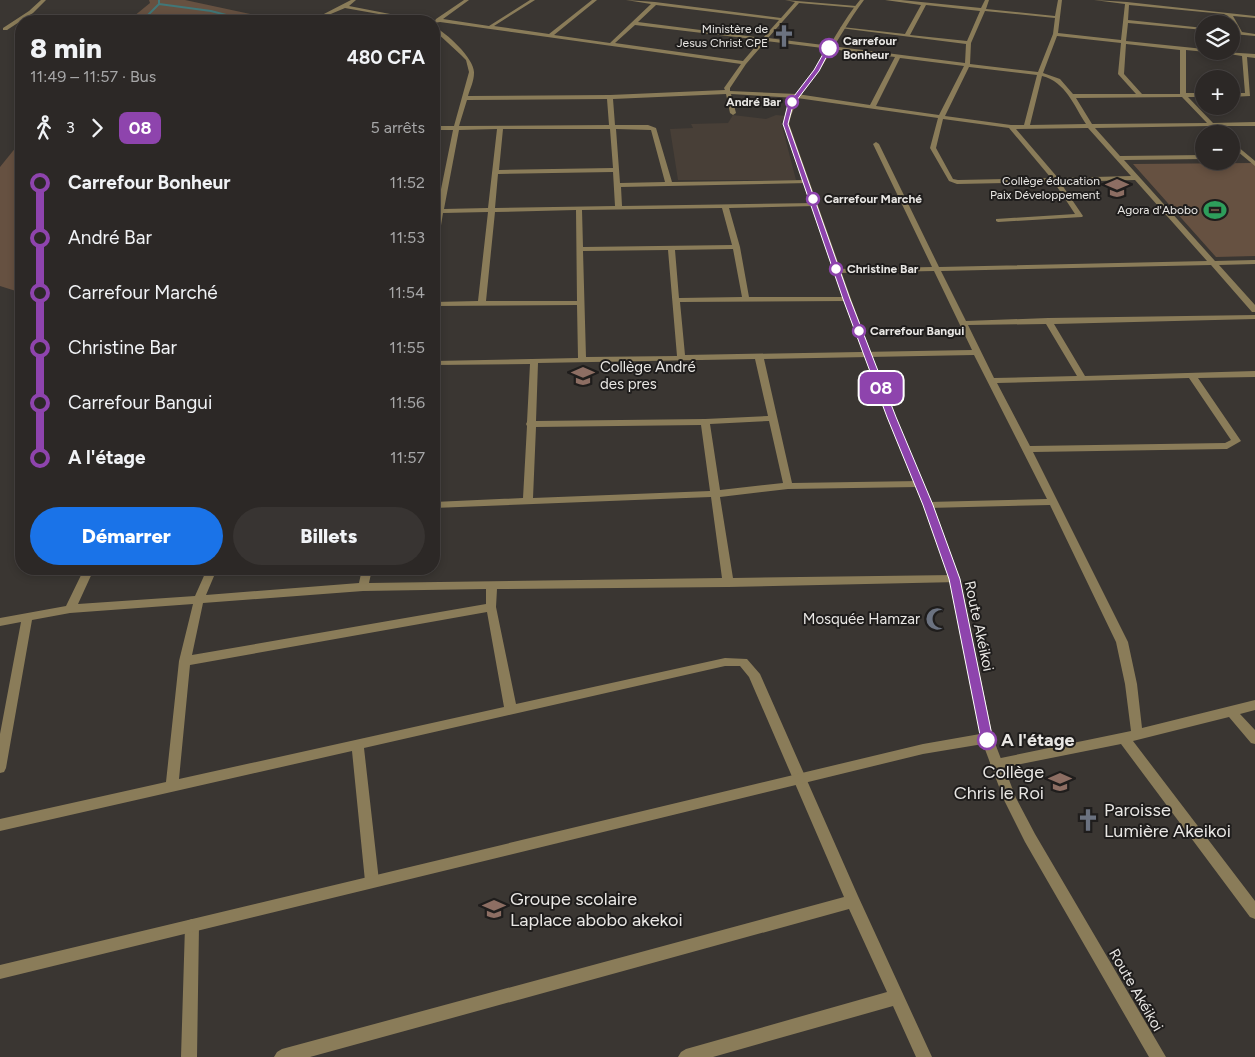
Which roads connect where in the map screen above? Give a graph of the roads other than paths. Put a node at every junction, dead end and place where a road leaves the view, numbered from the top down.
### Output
1 (44, 0) edge
2 (354, 0) edge
3 (456, 0) edge
4 (533, 0) edge
5 (595, 0) edge
6 (628, 0) edge
7 (787, 0) edge
8 (887, 0) edge
9 (987, 0) edge
10 (1060, 0) edge
11 (1096, 0) edge
12 (466, 1) edge
13 (798, 1) junction
14 (655, 3) junction
15 (1127, 3) junction
16 (859, 4) edge
17 (924, 4) junction
18 (347, 5) junction
19 (983, 10) junction
20 (1229, 14) joint
21 (26, 15) edge
22 (324, 15) edge
23 (387, 15) edge
24 (1255, 17) edge
25 (1056, 18) junction
26 (440, 19) edge
27 (781, 19) junction
28 (15, 21) edge
29 (1126, 21) junction
30 (440, 22) edge
31 (634, 23) junction
32 (490, 27) junction
33 (842, 28) junction
34 (1195, 28) edge
35 (2, 29) edge
36 (1240, 33) edge
37 (0, 34) edge
38 (440, 34) edge
39 (1055, 34) junction
40 (906, 35) junction
41 (1255, 35) edge
42 (550, 36) junction
43 (765, 39) junction
44 (1125, 41) junction
45 (970, 43) junction
46 (612, 44) junction
47 (829, 48) junction
48 (1183, 48) junction
49 (1195, 49) edge
50 (1240, 55) edge
51 (1244, 55) junction
52 (1255, 56) edge
53 (898, 57) junction
54 (744, 63) junction
55 (967, 66) junction
56 (1040, 74) junction
57 (727, 92) junction
58 (1240, 94) edge
59 (1248, 94) junction
60 (1140, 95) junction
61 (1183, 95) junction
62 (1195, 95) edge
63 (797, 96) junction
64 (1072, 96) junction
65 (610, 97) junction
66 (466, 98) junction
67 (1255, 100) edge
68 (872, 107) junction
69 (733, 113) dead end
70 (941, 117) junction
71 (1211, 124) junction
72 (1255, 124) edge
73 (1089, 125) junction
74 (611, 126) junction
75 (1027, 126) junction
76 (500, 127) junction
77 (1012, 127) junction
78 (440, 128) edge
79 (456, 128) junction
80 (876, 144) dead end
81 (1240, 151) edge
82 (1240, 156) edge
83 (1245, 156) junction
84 (1255, 156) edge
85 (1195, 157) edge
86 (1118, 158) junction
87 (1255, 164) edge
88 (615, 170) junction
89 (496, 172) junction
90 (1136, 178) junction
91 (1056, 180) junction
92 (807, 182) junction
93 (669, 184) junction
94 (616, 185) junction
95 (440, 198) edge
96 (815, 204) junction
97 (725, 206) junction
98 (579, 208) junction
99 (619, 208) junction
100 (493, 210) junction
101 (440, 211) edge
102 (998, 220) dead end
103 (671, 248) junction
104 (736, 248) junction
105 (579, 249) junction
106 (1211, 262) junction
107 (1255, 262) edge
108 (937, 268) junction
109 (837, 271) junction
110 (746, 299) junction
111 (847, 299) junction
112 (677, 300) junction
113 (579, 303) junction
114 (440, 304) edge
115 (482, 304) junction
116 (1255, 310) edge
117 (1255, 317) edge
118 (1048, 320) junction
119 (964, 323) junction
120 (977, 352) junction
121 (868, 355) junction
122 (680, 358) junction
123 (759, 358) junction
124 (582, 361) junction
125 (534, 362) junction
126 (440, 363) edge
127 (1255, 374) edge
128 (1192, 376) junction
129 (1082, 378) junction
130 (991, 381) junction
131 (773, 418) junction
132 (705, 422) junction
133 (530, 424) junction
134 (1027, 449) junction
135 (919, 484) junction
136 (788, 486) junction
137 (715, 494) junction
138 (528, 501) junction
139 (1053, 502) junction
140 (440, 505) edge
141 (928, 505) junction
142 (86, 575) edge
143 (209, 575) edge
144 (366, 575) edge
145 (954, 579) junction
146 (728, 583) junction
147 (492, 585) junction
148 (363, 587) junction
149 (199, 600) junction
150 (491, 607) junction
151 (70, 609) junction
152 (28, 617) junction
153 (0, 622) edge
154 (185, 662) junction
155 (1255, 705) edge
156 (511, 710) junction
157 (1231, 711) junction
158 (1131, 736) junction
159 (986, 738) junction
160 (1255, 739) edge
161 (358, 745) junction
162 (996, 764) junction
163 (0, 768) edge
164 (800, 779) junction
165 (172, 787) junction
166 (0, 825) edge
167 (372, 881) junction
168 (853, 901) junction
169 (1255, 912) edge
170 (192, 926) junction
171 (0, 972) edge
172 (897, 997) junction
173 (189, 1057) edge
174 (282, 1057) edge
175 (686, 1057) edge
176 (924, 1057) edge
177 (1158, 1057) edge

1 - 21 street
2 - 18 street
3 - 12 street
4 - 32 street
5 - 42 street
6 - 14 street
7 - 13 street
8 - 17 street
9 - 19 street
10 - 25 street
11 - 15 street
12 - 26 street
13 - 16 street
13 - 27 street
14 - 27 street
14 - 31 street
15 - 20 street
15 - 29 street
16 - 33 street, Route Akéikoi
17 - 19 street
17 - 40 street
18 - 22 street
18 - 23 street
19 - 25 street
19 - 45 street
20 - 24 street
25 - 39 street
27 - 43 street
28 - 35 street
29 - 34 street
29 - 44 street
30 - 32 street
31 - 43 street
31 - 46 street
32 - 42 street
33 - 40 street
33 - 47 street, Route Akéikoi
35 - 37 street
36 - 41 street
38 - 66 street
39 - 44 street
39 - 56 street
40 - 45 street
42 - 46 street
43 - 47 street
43 - 54 street
44 - 48 street
44 - 60 street
45 - 55 street
46 - 54 street
47 - 53 street
47 - 63 street, Route Akéikoi
48 - 49 street
48 - 61 street
50 - 51 street
51 - 52 street
51 - 59 street
53 - 55 street
53 - 68 street
54 - 57 street
55 - 56 street
55 - 70 street
56 - 64 street
56 - 75 street
57 - 63 street
57 - 65 street
57 - 69 street
58 - 59 street
59 - 67 street
60 - 61 street
60 - 64 street
61 - 62 street
61 - 71 street
63 - 68 street
63 - 92 street, Route Akéikoi
64 - 73 street
65 - 66 street
65 - 74 street
66 - 79 street
68 - 70 street
70 - 77 street
70 - 91 street
71 - 72 street
71 - 73 street
73 - 75 street
73 - 86 street
74 - 76 street
74 - 88 street
74 - 93 street
75 - 77 street
76 - 79 street
76 - 89 street
77 - 91 street
78 - 79 street
79 - 95 street
80 - 108 street
81 - 83 street
82 - 83 street
83 - 84 street
83 - 87 street
85 - 86 street
86 - 90 street
88 - 89 street
88 - 94 street
89 - 100 street
90 - 91 street
90 - 106 street
91 - 102 street
92 - 93 street
92 - 96 street, Route Akéikoi
93 - 94 street
94 - 99 street
96 - 97 street
96 - 109 street, Route Akéikoi
97 - 99 street
97 - 104 street
98 - 99 street
98 - 100 street
98 - 105 street
100 - 101 street
100 - 115 street
103 - 104 street
103 - 105 street
103 - 112 street
104 - 110 street
105 - 113 street
106 - 107 street
106 - 108 street
106 - 116 street
108 - 109 street
108 - 119 street
109 - 111 street, Route Akéikoi
110 - 111 street
110 - 112 street
111 - 121 street, Route Akéikoi
112 - 122 street
113 - 115 street
113 - 124 street
114 - 115 street
117 - 118 street
118 - 119 street
118 - 129 street
119 - 120 street
120 - 121 street
120 - 130 street
121 - 123 street
121 - 135 street, Route Akéikoi
122 - 123 street
122 - 124 street
123 - 131 street
124 - 125 street
125 - 126 street
125 - 133 street
127 - 128 street
128 - 129 street
128 - 134 street
129 - 130 street
130 - 134 street
131 - 132 street
131 - 136 street
132 - 133 street
132 - 137 street
133 - 138 street
134 - 139 street
135 - 136 street
135 - 141 street, Route Akéikoi
136 - 137 street
137 - 138 street
137 - 146 street
138 - 140 street
139 - 141 street
139 - 158 street
141 - 145 street, Route Akéikoi
142 - 151 street
143 - 149 street
144 - 148 street
145 - 146 street
145 - 159 street, Route Akéikoi
146 - 147 street
147 - 148 street
147 - 150 street
148 - 149 street
149 - 151 street
149 - 154 street
150 - 154 street
150 - 156 street
151 - 152 street
152 - 153 street
152 - 163 street
154 - 165 street
155 - 157 street
156 - 161 street
156 - 164 street
157 - 158 street
157 - 160 street
158 - 162 street
158 - 169 street
159 - 162 street, Route Akéikoi
159 - 164 street
161 - 165 street
161 - 167 street
162 - 177 street, Route Akéikoi
164 - 167 street
164 - 168 street
165 - 166 street
167 - 170 street
168 - 172 street
168 - 174 street
170 - 171 street
170 - 173 street
172 - 175 street
172 - 176 street

